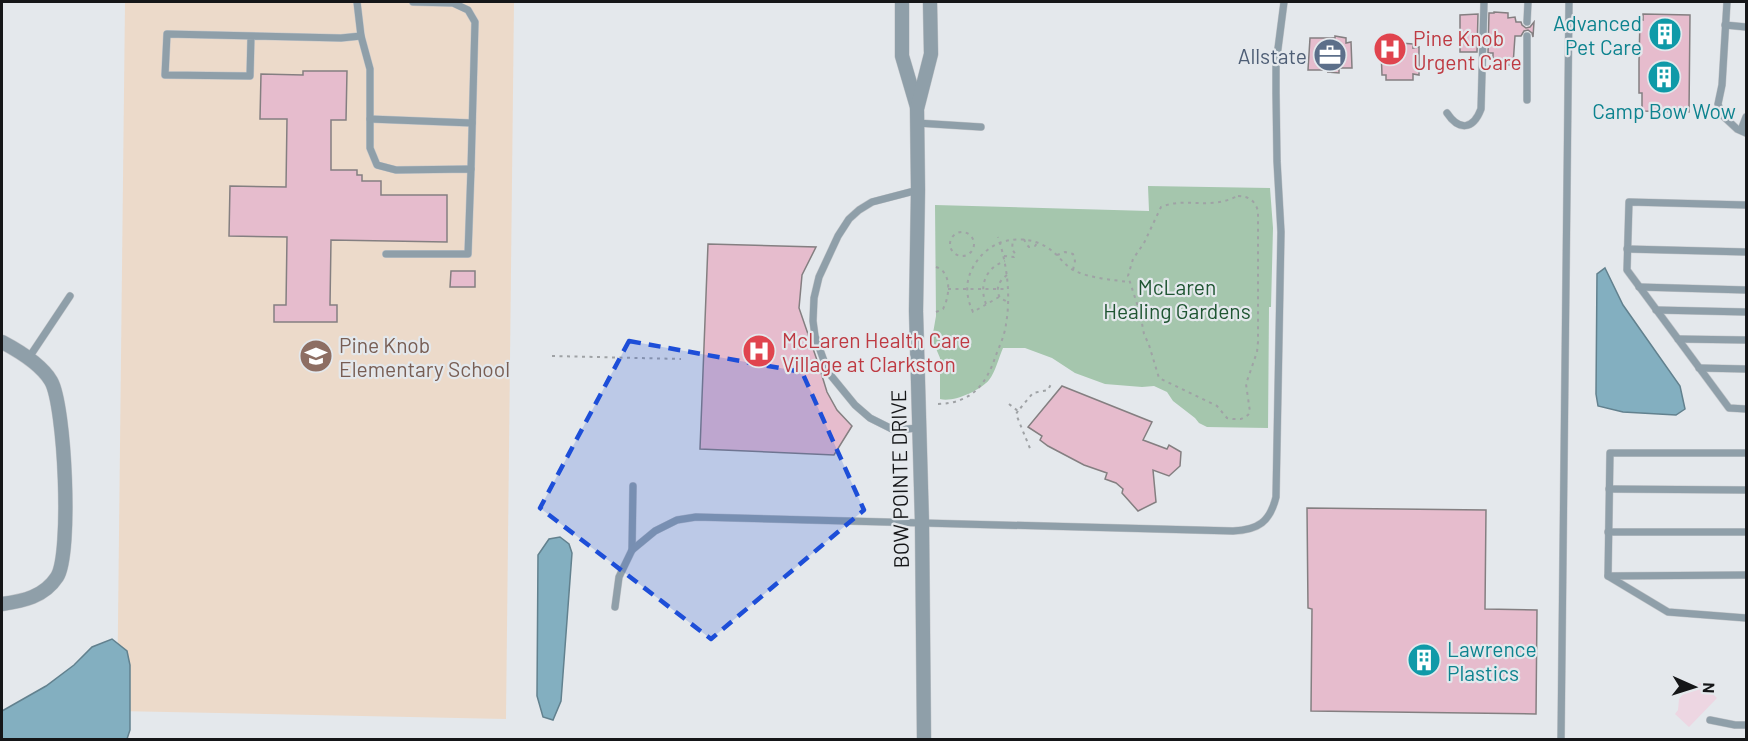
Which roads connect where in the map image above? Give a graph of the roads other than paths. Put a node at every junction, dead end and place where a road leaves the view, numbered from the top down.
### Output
1 (357, 2) edge
2 (413, 2) edge
3 (902, 2) edge
4 (930, 2) edge
5 (1284, 2) edge
6 (1484, 2) edge
7 (1528, 2) edge
8 (1569, 2) edge
9 (1727, 2) edge
10 (1527, 22) dead end
11 (1725, 25) junction
12 (1746, 27) edge
13 (251, 36) junction
14 (361, 36) junction
15 (1527, 36) dead end
16 (1527, 100) dead end
17 (1447, 113) dead end
18 (917, 116) junction
19 (1746, 117) edge
20 (370, 119) junction
21 (472, 123) junction
22 (981, 127) dead end
23 (1744, 131) edge
24 (471, 169) junction
25 (918, 190) junction
26 (1746, 205) edge
27 (1627, 249) junction
28 (1746, 252) edge
29 (386, 254) dead end
30 (1639, 287) junction
31 (1746, 290) edge
32 (70, 296) dead end
33 (1656, 310) junction
34 (1746, 312) edge
35 (1678, 339) junction
36 (1746, 340) edge
37 (2, 342) edge
38 (28, 359) junction
39 (1700, 368) junction
40 (1746, 369) edge
41 (1746, 409) edge
42 (920, 428) junction
43 (1746, 453) edge
44 (633, 486) dead end
45 (1609, 489) junction
46 (1746, 490) edge
47 (922, 523) junction
48 (1608, 532) junction
49 (1746, 532) edge
50 (632, 550) junction
51 (1746, 575) edge
52 (1608, 576) junction
53 (2, 604) edge
54 (615, 607) dead end
55 (1746, 618) edge
56 (1710, 720) dead end
57 (1746, 725) edge
58 (924, 740) edge
59 (1561, 740) edge

1 - 14 lane
2 - 21 lane
3 - 18 street, BOW POINTE DRIVE
4 - 18 street, BOW POINTE DRIVE
5 - 47 lane
6 - 17 lane
7 - 10 lane
8 - 59 lane
9 - 11 lane
11 - 12 lane
11 - 23 lane
13 - 13 lane
13 - 14 lane
14 - 20 lane
15 - 16 lane
18 - 22 lane
18 - 25 street, BOW POINTE DRIVE
19 - 23 lane
20 - 21 lane
20 - 24 lane
21 - 24 lane
24 - 29 lane
25 - 42 street, BOW POINTE DRIVE
25 - 42 lane
26 - 27 lane
27 - 28 lane
27 - 30 lane
30 - 31 lane
30 - 33 lane
32 - 38 lane
33 - 34 lane
33 - 35 lane
35 - 36 lane
35 - 39 lane
37 - 38 street
38 - 53 street
39 - 40 lane
39 - 41 lane
42 - 47 street, BOW POINTE DRIVE
43 - 45 lane
44 - 50 lane
45 - 46 lane
45 - 48 lane
47 - 50 lane
47 - 58 street, BOW POINTE DRIVE
48 - 49 lane
48 - 52 lane
50 - 54 lane
51 - 52 lane
52 - 55 lane
56 - 57 lane

